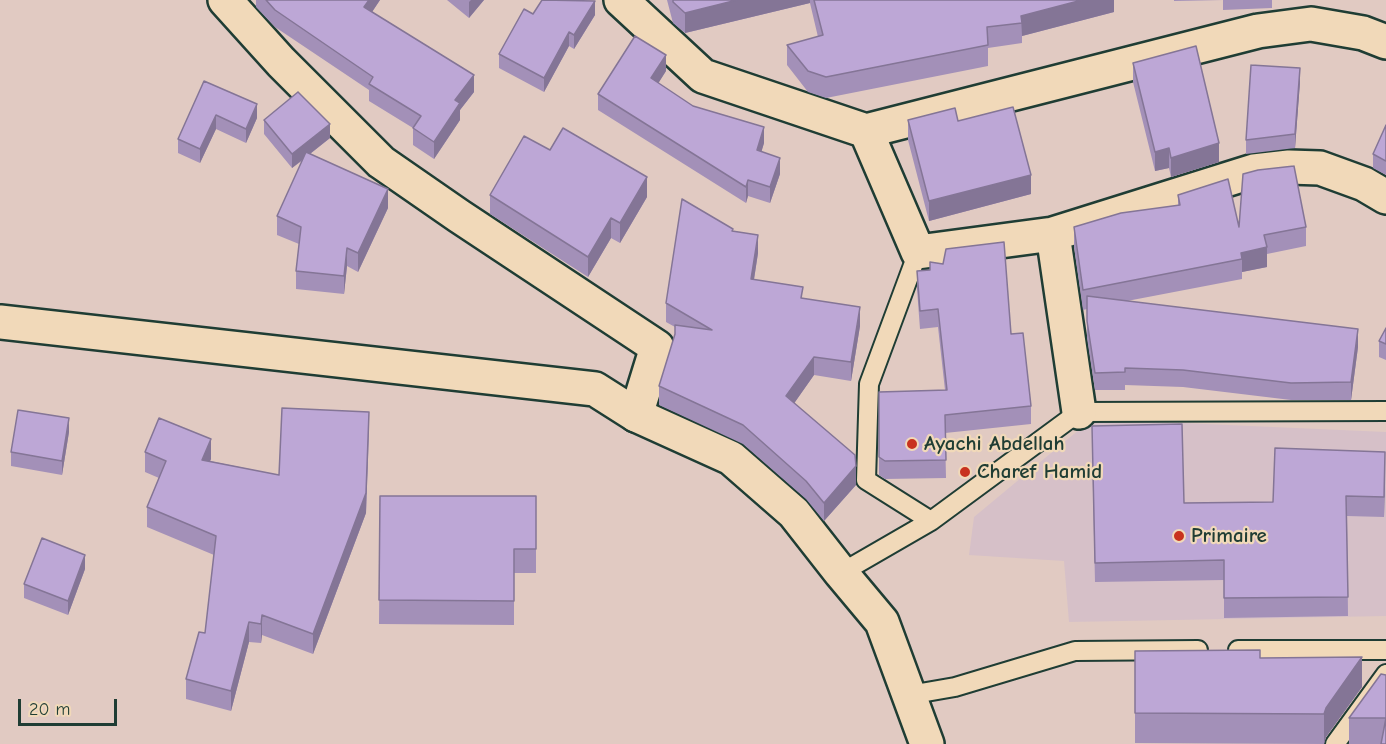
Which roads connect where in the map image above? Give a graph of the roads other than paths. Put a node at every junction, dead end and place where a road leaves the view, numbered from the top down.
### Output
1 (225, 0) edge
2 (621, 0) edge
3 (1386, 42) edge
4 (866, 132) junction
5 (1386, 197) edge
6 (1053, 234) junction
7 (918, 252) junction
8 (0, 322) edge
9 (1386, 411) edge
10 (1079, 412) junction
11 (636, 414) junction
12 (931, 521) junction
13 (841, 573) junction
14 (1386, 650) edge
15 (1386, 674) edge
16 (909, 695) junction
17 (927, 744) edge
18 (1335, 744) edge

1 - 11 street
2 - 4 street
3 - 4 street
4 - 7 street
5 - 6 street
6 - 7 street
6 - 10 street
7 - 12 lane
8 - 11 street
9 - 10 lane
10 - 12 lane
11 - 13 street
12 - 13 lane
13 - 16 street
14 - 16 lane
15 - 18 lane
16 - 17 street

